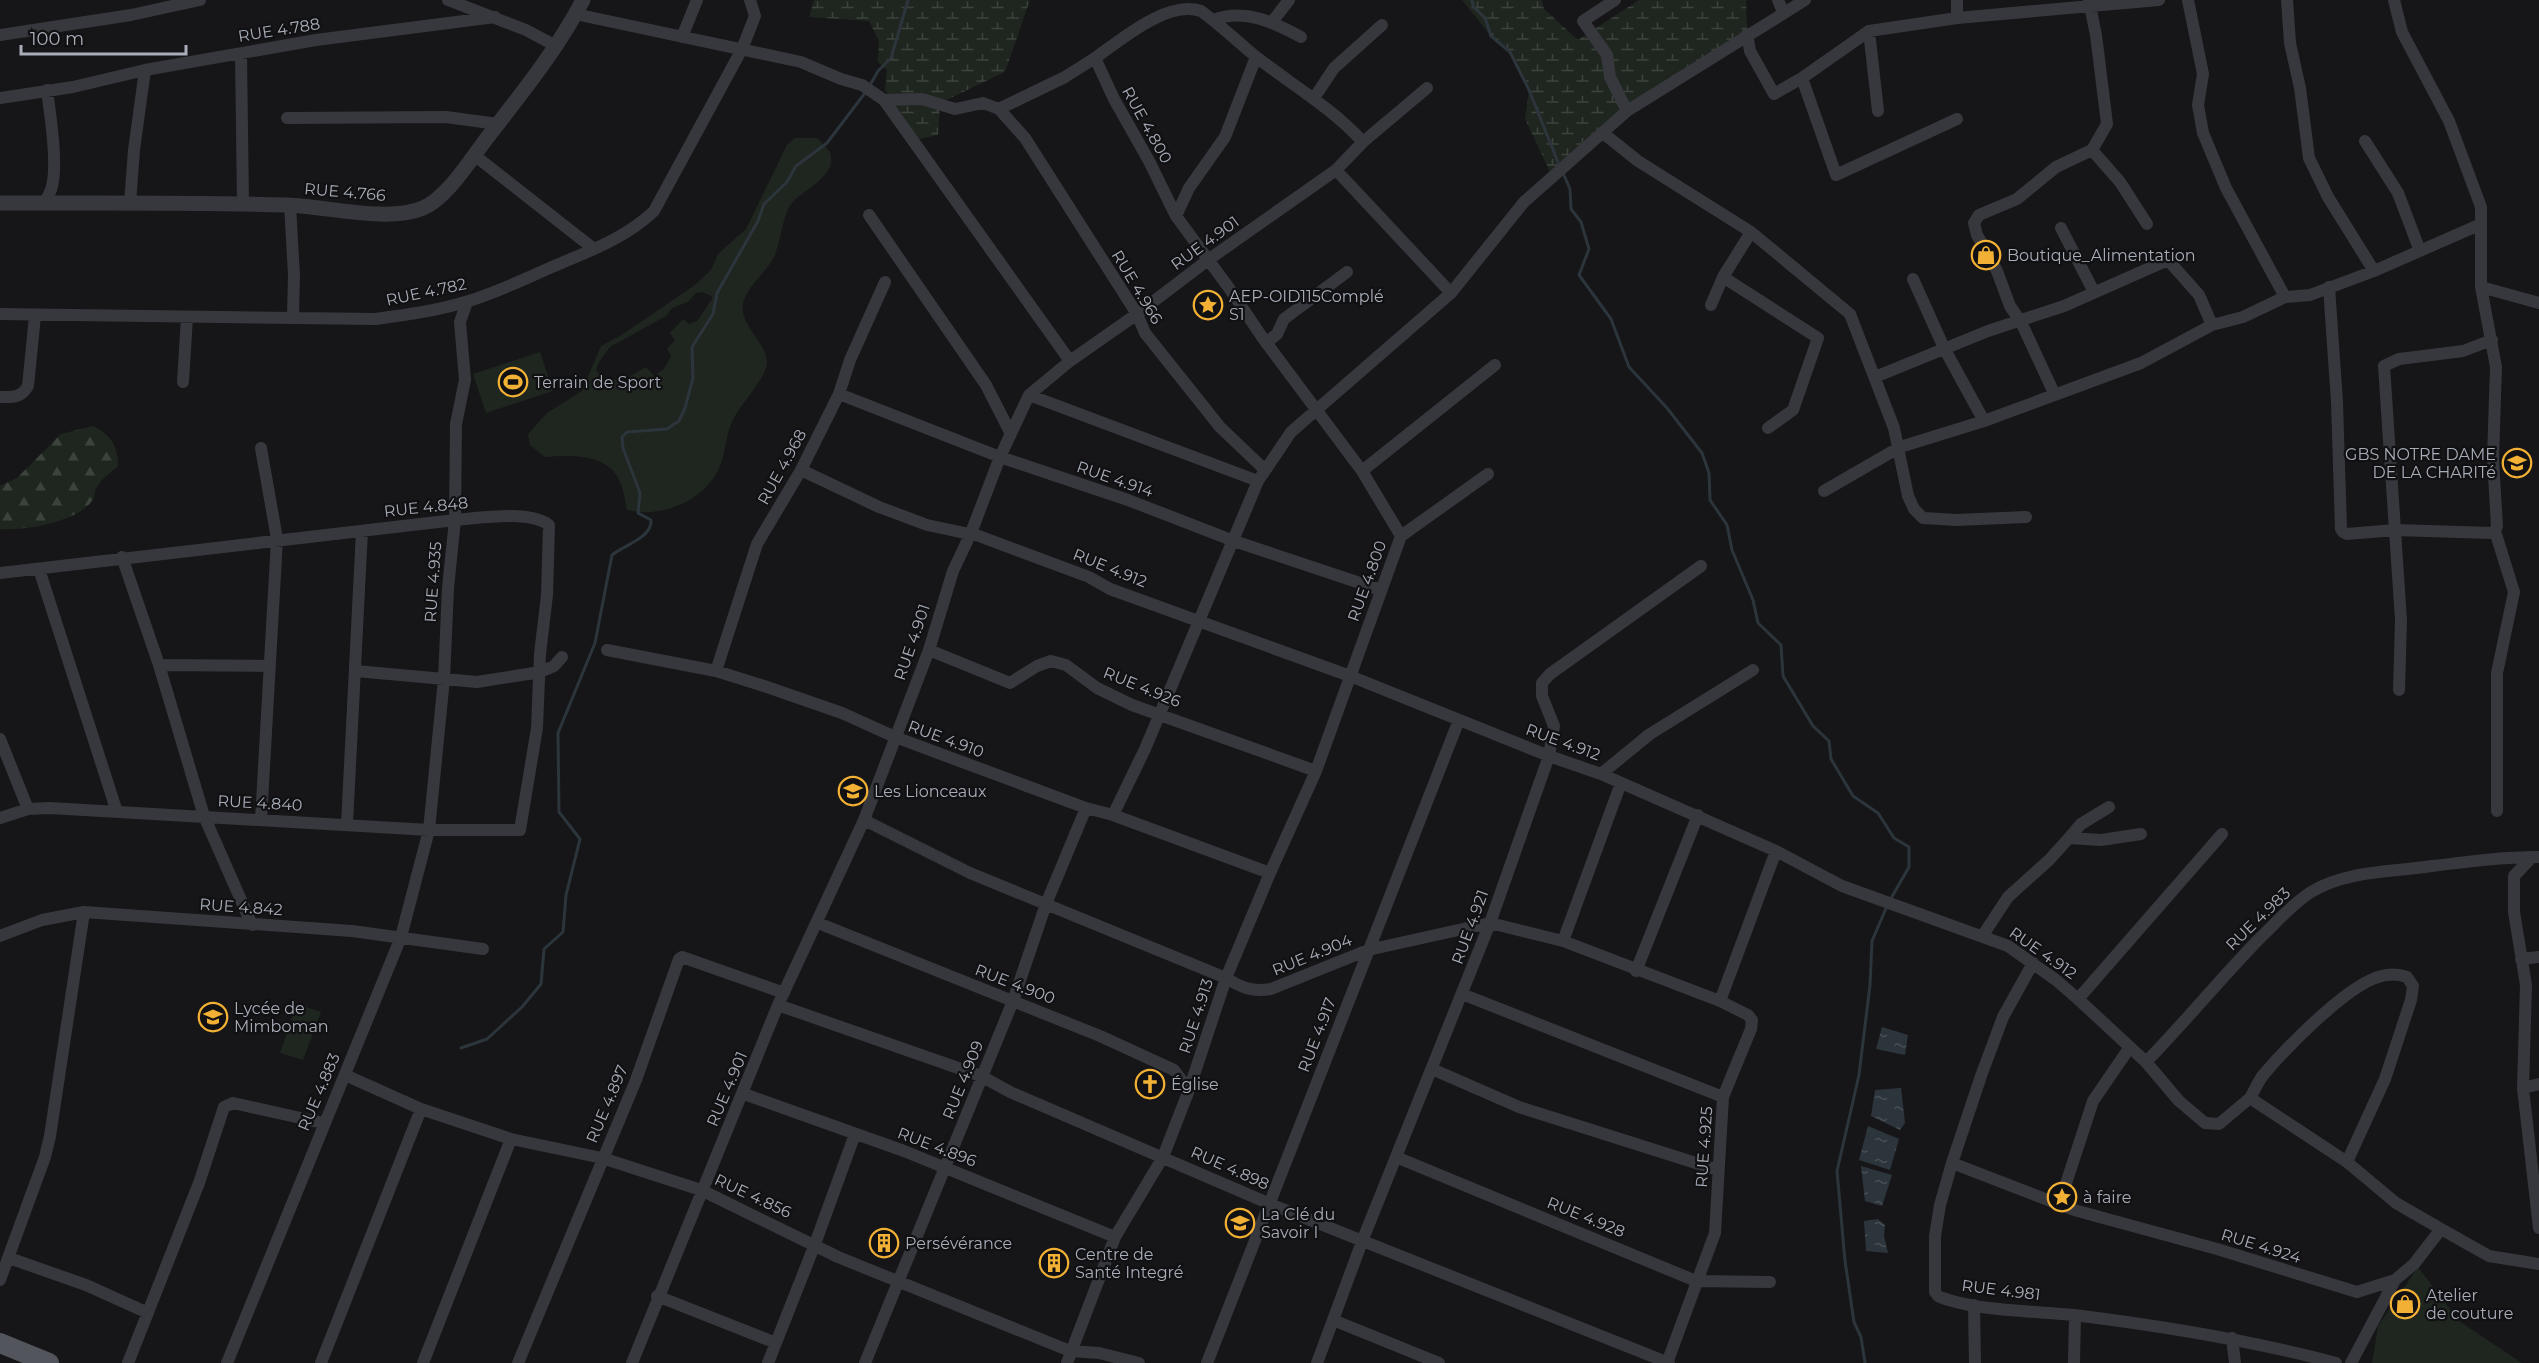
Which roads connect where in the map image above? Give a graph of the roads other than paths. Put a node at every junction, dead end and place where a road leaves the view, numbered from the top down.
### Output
1 (200, 0) edge
2 (448, 0) edge
3 (583, 0) edge
4 (697, 0) edge
5 (750, 0) edge
6 (1289, 0) edge
7 (1615, 0) edge
8 (1805, 0) edge
9 (1958, 0) edge
10 (2159, 0) edge
11 (2187, 0) edge
12 (2287, 0) edge
13 (2394, 0) edge
14 (2089, 4) edge
15 (1781, 6) edge
16 (575, 14) junction
17 (495, 18) junction
18 (1957, 18) junction
19 (1213, 20) junction
20 (1272, 22) junction
21 (1382, 25) dead end
22 (1869, 31) junction
23 (1747, 34) junction
24 (0, 35) edge
25 (682, 37) junction
26 (1301, 37) dead end
27 (556, 46) junction
28 (742, 49) junction
29 (241, 54) junction
30 (1256, 57) junction
31 (1095, 58) junction
32 (145, 70) junction
33 (1802, 78) junction
34 (1427, 88) dead end
35 (47, 90) junction
36 (0, 98) edge
37 (1314, 98) junction
38 (884, 100) junction
39 (999, 109) junction
40 (1627, 111) junction
41 (1878, 111) dead end
42 (287, 118) dead end
43 (1957, 119) dead end
44 (498, 124) junction
45 (1603, 133) junction
46 (2365, 141) dead end
47 (1363, 142) junction
48 (2092, 150) junction
49 (474, 155) junction
50 (1336, 170) junction
51 (0, 203) edge
52 (44, 203) junction
53 (130, 203) junction
54 (243, 204) junction
55 (290, 205) junction
56 (869, 215) dead end
57 (1176, 216) junction
58 (2147, 224) dead end
59 (2480, 225) junction
60 (2061, 228) dead end
61 (1751, 232) junction
62 (594, 249) junction
63 (2420, 251) junction
64 (1208, 260) junction
65 (1347, 272) dead end
66 (2374, 272) junction
67 (1723, 277) junction
68 (1913, 279) dead end
69 (885, 282) dead end
70 (2329, 287) junction
71 (2481, 287) junction
72 (2094, 292) junction
73 (1451, 293) junction
74 (2285, 297) junction
75 (467, 302) junction
76 (2539, 303) edge
77 (1711, 305) dead end
78 (0, 314) edge
79 (1137, 315) junction
80 (35, 316) junction
81 (293, 316) junction
82 (187, 317) junction
83 (2021, 322) junction
84 (2212, 325) junction
85 (2492, 340) junction
86 (1266, 343) junction
87 (1944, 348) junction
88 (1070, 361) junction
89 (1495, 365) dead end
90 (1875, 378) junction
91 (183, 382) dead end
92 (2054, 393) junction
93 (839, 394) junction
94 (1029, 394) junction
95 (0, 397) edge
96 (1317, 410) junction
97 (1984, 420) junction
98 (1768, 428) dead end
99 (1010, 432) junction
100 (1900, 447) junction
101 (261, 448) dead end
102 (1000, 457) junction
103 (801, 470) junction
104 (1362, 471) junction
105 (1488, 474) dead end
106 (1261, 475) junction
107 (1824, 491) dead end
108 (2026, 517) dead end
109 (455, 520) junction
110 (2394, 530) junction
111 (362, 531) junction
112 (2496, 531) junction
113 (971, 534) junction
114 (1401, 536) junction
115 (277, 539) junction
116 (1234, 541) junction
117 (122, 557) junction
118 (1701, 566) dead end
119 (39, 569) junction
120 (0, 573) edge
121 (1381, 590) junction
122 (1198, 619) junction
123 (607, 650) dead end
124 (928, 650) junction
125 (562, 657) dead end
126 (159, 665) junction
127 (270, 666) junction
128 (1753, 670) dead end
129 (356, 671) junction
130 (717, 671) junction
131 (540, 672) junction
132 (1350, 676) junction
133 (444, 678) junction
134 (2399, 690) dead end
135 (1160, 714) junction
136 (1459, 720) junction
137 (895, 737) junction
138 (0, 739) edge
139 (1548, 756) junction
140 (1316, 771) junction
141 (1601, 774) junction
142 (1621, 783) junction
143 (2109, 807) dead end
144 (1086, 808) junction
145 (28, 809) junction
146 (2497, 811) dead end
147 (117, 812) junction
148 (1113, 815) junction
149 (1698, 815) junction
150 (204, 816) junction
151 (0, 818) edge
152 (261, 819) junction
153 (864, 820) junction
154 (347, 824) junction
155 (429, 830) junction
156 (520, 831) joint
157 (2141, 834) dead end
158 (2222, 834) dead end
159 (2069, 838) junction
160 (1776, 851) junction
161 (2536, 857) edge
162 (1269, 873) junction
163 (1046, 904) junction
164 (84, 912) junction
165 (818, 923) junction
166 (1490, 923) junction
167 (252, 925) junction
168 (1983, 935) junction
169 (0, 936) edge
170 (401, 937) junction
171 (1563, 941) junction
172 (483, 949) dead end
173 (1368, 950) junction
174 (2539, 957) edge
175 (2521, 959) junction
176 (2033, 963) junction
177 (1636, 970) junction
178 (1226, 978) junction
179 (784, 993) junction
180 (1462, 994) junction
181 (2078, 999) junction
182 (1013, 1001) junction
183 (1720, 1001) junction
184 (778, 1005) junction
185 (2130, 1047) junction
186 (2146, 1062) junction
187 (1432, 1069) junction
188 (345, 1075) junction
189 (981, 1076) junction
190 (2539, 1084) edge
191 (2523, 1088) junction
192 (1189, 1090) junction
193 (744, 1094) junction
194 (1723, 1097) junction
195 (2250, 1098) junction
196 (421, 1109) junction
197 (323, 1123) junction
198 (855, 1134) junction
199 (511, 1139) junction
200 (1163, 1157) junction
201 (1396, 1157) junction
202 (602, 1158) junction
203 (2347, 1162) junction
204 (1952, 1163) junction
205 (946, 1168) junction
206 (1718, 1170) junction
207 (701, 1191) junction
208 (1269, 1204) junction
209 (2059, 1205) junction
210 (2539, 1228) edge
211 (2441, 1229) junction
212 (1115, 1237) junction
213 (1363, 1239) junction
214 (815, 1244) junction
215 (9, 1258) junction
216 (2539, 1264) edge
217 (2396, 1280) junction
218 (0, 1281) edge
219 (1696, 1281) junction
220 (900, 1282) junction
221 (1770, 1282) dead end
222 (657, 1296) junction
223 (1974, 1305) junction
224 (148, 1313) junction
225 (2074, 1315) junction
226 (1333, 1320) junction
227 (2232, 1338) junction
228 (0, 1343) edge
229 (776, 1343) junction
230 (0, 1357) edge
231 (1068, 1357) edge
232 (15, 1363) edge
233 (49, 1363) edge
234 (129, 1363) edge
235 (226, 1363) edge
236 (321, 1363) edge
237 (423, 1363) edge
238 (518, 1363) edge
239 (632, 1363) edge
240 (768, 1363) edge
241 (865, 1363) edge
242 (1139, 1363) edge
243 (1207, 1363) edge
244 (1317, 1363) edge
245 (1439, 1363) edge
246 (1667, 1363) edge
247 (1975, 1363) edge
248 (2074, 1363) edge
249 (2235, 1363) edge
250 (2336, 1363) edge
251 (2351, 1363) edge

1 - 24 street
2 - 17 street
3 - 16 street, RUE 4.766
4 - 25 street
5 - 28 street, RUE 4.782
6 - 20 street
7 - 40 street
8 - 15 street
9 - 18 street
10 - 14 street
11 - 74 street
12 - 66 street
13 - 59 street
14 - 18 street
14 - 48 street
15 - 23 street
16 - 25 street
16 - 27 street, RUE 4.766
17 - 27 street
17 - 29 street, RUE 4.788
18 - 22 street
19 - 20 street
19 - 30 street
19 - 31 street
20 - 26 street
21 - 37 street
22 - 33 street
22 - 41 street
23 - 33 street
23 - 40 street
25 - 28 street
27 - 44 street, RUE 4.766
28 - 38 street
28 - 62 street, RUE 4.782
29 - 32 street, RUE 4.788
29 - 54 street
30 - 37 street
30 - 57 street
31 - 39 street
31 - 57 street, RUE 4.800
32 - 35 street, RUE 4.788
32 - 53 street
33 - 43 street
34 - 47 street, RUE 4.901
35 - 36 street, RUE 4.788
35 - 52 street
37 - 47 street
38 - 39 street
38 - 88 street
39 - 79 street, RUE 4.966
40 - 45 street
42 - 44 street
44 - 49 street, RUE 4.766
45 - 61 street
45 - 73 street
46 - 63 street
47 - 50 street, RUE 4.901
48 - 58 street
48 - 83 street
49 - 55 street, RUE 4.766
49 - 62 street
50 - 64 street, RUE 4.901
50 - 73 street
51 - 52 street, RUE 4.766
52 - 53 street, RUE 4.766
53 - 54 street, RUE 4.766
54 - 55 street, RUE 4.766
55 - 81 street
56 - 99 street
57 - 64 street, RUE 4.800
59 - 63 street
59 - 71 street
60 - 72 street
61 - 67 street
61 - 90 street
62 - 75 street, RUE 4.782
63 - 66 street
64 - 79 street, RUE 4.901
64 - 86 street, RUE 4.800
65 - 86 street
66 - 70 street
67 - 77 street
67 - 98 street
68 - 87 street
69 - 93 street, RUE 4.968
70 - 74 street
70 - 110 street
71 - 76 street
71 - 85 street
72 - 83 street
72 - 84 street
73 - 96 street
74 - 84 street
75 - 81 street, RUE 4.782
75 - 109 street, RUE 4.935
78 - 80 street, RUE 4.782
79 - 88 street, RUE 4.901
79 - 106 street, RUE 4.966
80 - 82 street, RUE 4.782
80 - 95 street
81 - 82 street, RUE 4.782
82 - 91 street
83 - 87 street
83 - 92 street
84 - 92 street
85 - 110 street
85 - 112 street
86 - 96 street, RUE 4.800
87 - 90 street
87 - 97 street
88 - 94 street, RUE 4.901
89 - 104 street
90 - 100 street
92 - 97 street
93 - 102 street, RUE 4.914
93 - 103 street, RUE 4.968
94 - 99 street, RUE 4.901
94 - 106 street
96 - 104 street, RUE 4.800
96 - 106 street
97 - 100 street
99 - 102 street, RUE 4.901
100 - 107 street
100 - 108 street
101 - 115 street
102 - 113 street, RUE 4.901
102 - 116 street, RUE 4.914
103 - 113 street, RUE 4.912
103 - 130 street, RUE 4.968
104 - 114 street, RUE 4.800
105 - 114 street
106 - 116 street
109 - 111 street, RUE 4.848
109 - 131 street, RUE 4.848
109 - 133 street, RUE 4.935
110 - 112 street
110 - 134 street
111 - 115 street, RUE 4.848
111 - 129 street
112 - 146 street
113 - 122 street, RUE 4.912
113 - 124 street, RUE 4.901
114 - 121 street, RUE 4.800
115 - 117 street, RUE 4.848
115 - 127 street
116 - 121 street, RUE 4.914
116 - 122 street
117 - 119 street, RUE 4.848
117 - 126 street
118 - 139 street, RUE 4.921
119 - 120 street, RUE 4.848
119 - 147 street
121 - 132 street, RUE 4.800
122 - 132 street, RUE 4.912
122 - 135 street
123 - 130 street, RUE 4.910
124 - 135 street, RUE 4.926
124 - 137 street, RUE 4.901
125 - 131 street
126 - 127 street
126 - 150 street
127 - 152 street
128 - 141 street
129 - 133 street
129 - 154 street
130 - 137 street, RUE 4.910
131 - 133 street
131 - 156 street, RUE 4.848
132 - 136 street, RUE 4.912
132 - 140 street, RUE 4.913
133 - 155 street, RUE 4.935
135 - 140 street, RUE 4.926
135 - 148 street
136 - 139 street, RUE 4.912
136 - 173 street, RUE 4.917
137 - 144 street, RUE 4.910
137 - 153 street, RUE 4.901
138 - 145 street
139 - 141 street, RUE 4.912
139 - 166 street, RUE 4.921
140 - 162 street, RUE 4.913
141 - 142 street, RUE 4.912
142 - 149 street, RUE 4.912
142 - 171 street
143 - 159 street
144 - 148 street, RUE 4.910
144 - 163 street, RUE 4.909
145 - 147 street, RUE 4.840
145 - 151 street, RUE 4.840
147 - 150 street, RUE 4.840
148 - 162 street, RUE 4.910
149 - 160 street, RUE 4.912
149 - 177 street
150 - 152 street, RUE 4.840
150 - 167 street
152 - 154 street, RUE 4.840
153 - 163 street, RUE 4.904
153 - 165 street, RUE 4.901
154 - 155 street, RUE 4.840
155 - 156 street, RUE 4.840
155 - 170 street, RUE 4.883
157 - 159 street
158 - 181 street
159 - 168 street
160 - 168 street, RUE 4.912
160 - 183 street
161 - 175 street
161 - 186 street, RUE 4.983
162 - 178 street, RUE 4.913
163 - 178 street, RUE 4.904
163 - 182 street, RUE 4.909
164 - 167 street, RUE 4.842
164 - 169 street, RUE 4.842
164 - 215 street
165 - 179 street, RUE 4.901
165 - 182 street, RUE 4.900
166 - 171 street, RUE 4.904
166 - 173 street, RUE 4.904
166 - 180 street, RUE 4.921
167 - 170 street, RUE 4.842
168 - 176 street, RUE 4.912
170 - 172 street, RUE 4.842
170 - 188 street, RUE 4.883
171 - 177 street, RUE 4.904
173 - 178 street, RUE 4.904
173 - 208 street, RUE 4.917
174 - 175 street
175 - 191 street
176 - 181 street, RUE 4.912
176 - 204 street, RUE 4.981
177 - 183 street, RUE 4.904
178 - 192 street, RUE 4.913
179 - 184 street, RUE 4.901
179 - 202 street, RUE 4.897
180 - 187 street, RUE 4.921
180 - 194 street
181 - 185 street, RUE 4.912
182 - 189 street, RUE 4.909
182 - 192 street, RUE 4.900
183 - 194 street, RUE 4.925
184 - 189 street, RUE 4.898
184 - 193 street, RUE 4.901
185 - 186 street, RUE 4.912
185 - 209 street
186 - 195 street, RUE 4.912
187 - 201 street, RUE 4.921
187 - 206 street
188 - 196 street, RUE 4.856
188 - 197 street, RUE 4.883
189 - 200 street, RUE 4.898
189 - 205 street, RUE 4.909
190 - 191 street
191 - 210 street
192 - 200 street, RUE 4.913
193 - 198 street, RUE 4.896
193 - 207 street, RUE 4.901
194 - 206 street, RUE 4.925
195 - 203 street
195 - 203 street, RUE 4.912
196 - 199 street, RUE 4.856
196 - 236 street
197 - 224 street
197 - 235 street, RUE 4.883
198 - 205 street, RUE 4.896
198 - 214 street
199 - 202 street, RUE 4.856
199 - 237 street
200 - 208 street, RUE 4.898
200 - 212 street, RUE 4.913
201 - 213 street, RUE 4.921
201 - 219 street, RUE 4.928
202 - 207 street, RUE 4.856
202 - 238 street, RUE 4.897
203 - 211 street
204 - 209 street, RUE 4.924
204 - 223 street, RUE 4.981
205 - 212 street, RUE 4.896
205 - 220 street, RUE 4.909
206 - 219 street, RUE 4.925
207 - 214 street, RUE 4.856
207 - 222 street, RUE 4.901
208 - 213 street, RUE 4.898
208 - 243 street, RUE 4.917
209 - 217 street, RUE 4.924
211 - 216 street
211 - 217 street, RUE 4.924
212 - 231 street, RUE 4.913
213 - 226 street, RUE 4.921
213 - 246 street, RUE 4.898
214 - 220 street, RUE 4.856
214 - 229 street
215 - 218 street
215 - 224 street
217 - 251 street
219 - 221 street, RUE 4.928
219 - 246 street, RUE 4.925
220 - 231 street, RUE 4.856
220 - 241 street, RUE 4.909
222 - 229 street
222 - 239 street, RUE 4.901
223 - 225 street, RUE 4.981
223 - 247 street
224 - 234 street
225 - 227 street, RUE 4.981
225 - 248 street
226 - 244 street, RUE 4.921
226 - 245 street
227 - 249 street
227 - 250 street, RUE 4.981
228 - 233 main road
229 - 240 street
230 - 232 main road
231 - 242 street, RUE 4.856

